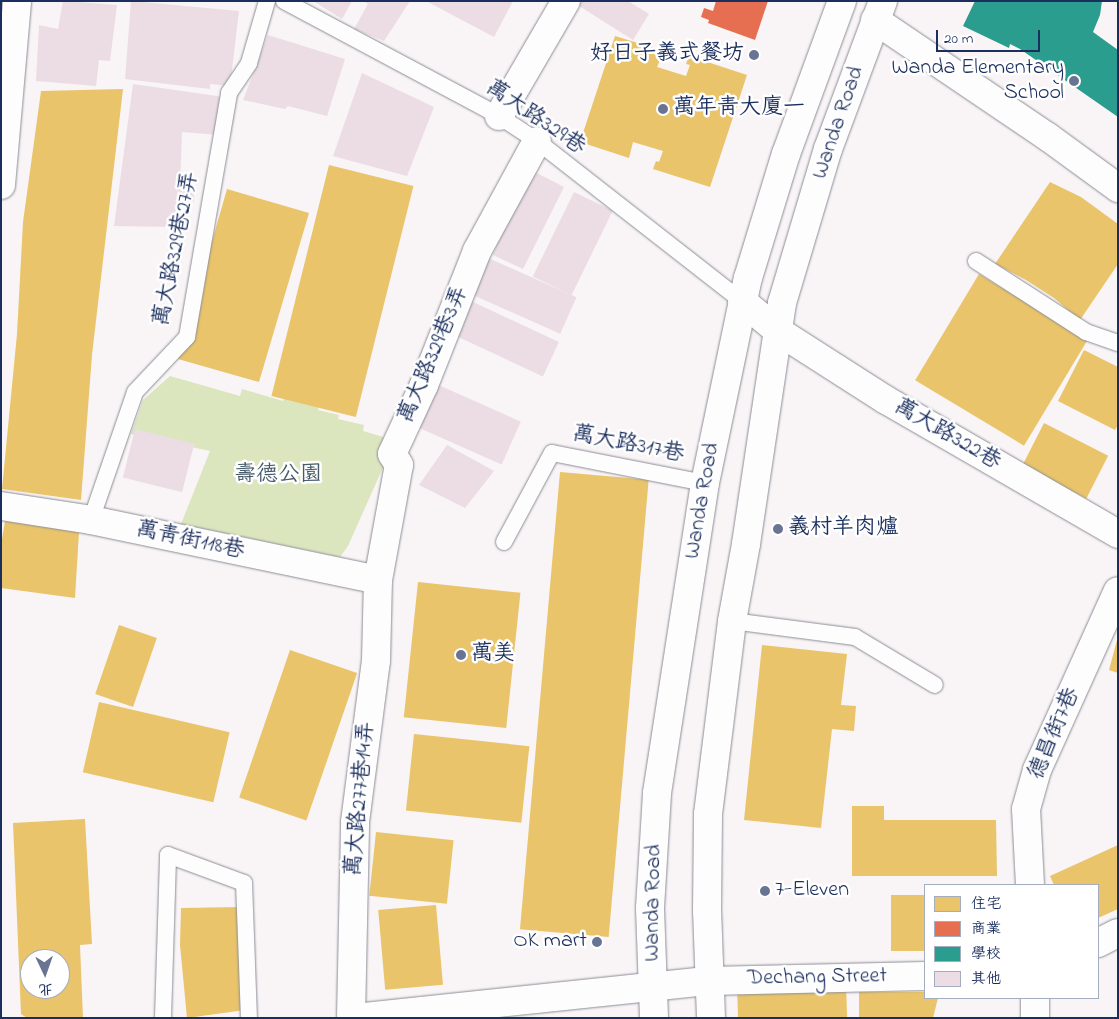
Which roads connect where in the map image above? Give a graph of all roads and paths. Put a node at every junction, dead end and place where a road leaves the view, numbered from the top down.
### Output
1 (17, 1) edge
2 (268, 1) edge
3 (284, 1) edge
4 (566, 1) edge
5 (842, 1) edge
6 (879, 10) edge
7 (499, 116) junction
8 (537, 142) junction
9 (1, 185) edge
10 (1118, 188) edge
11 (976, 260) dead end
12 (742, 301) junction
13 (778, 331) junction
14 (1118, 343) edge
15 (705, 483) junction
16 (1, 506) edge
17 (91, 520) junction
18 (1118, 534) edge
19 (504, 542) dead end
20 (378, 580) junction
21 (1118, 591) edge
22 (732, 621) junction
23 (935, 685) dead end
24 (1030, 884) edge
25 (1118, 933) edge
26 (1099, 942) edge
27 (924, 976) edge
28 (709, 981) junction
29 (654, 987) junction
30 (1035, 999) edge
31 (163, 1018) edge
32 (248, 1018) edge
33 (353, 1018) edge
34 (654, 1018) edge
35 (711, 1018) edge
36 (1035, 1018) edge

1 - 9 street
2 - 17 lane, 萬大路329巷27弄
3 - 7 lane, 萬大路329巷
4 - 7 street
5 - 12 street, Wanda Road
6 - 10 street
6 - 13 street, Wanda Road
7 - 8 lane, 萬大路329巷
8 - 12 lane, 萬大路329巷
8 - 20 street, 萬大路329巷3弄
11 - 14 lane
12 - 13 street, 萬大路322巷
12 - 15 street, Wanda Road
13 - 18 street, 萬大路322巷
13 - 22 street, Wanda Road
15 - 19 lane, 萬大路317巷
15 - 29 street, Wanda Road
16 - 17 street, 萬青街118巷
17 - 20 street, 萬青街118巷
20 - 33 street, 萬大路277巷14弄
21 - 24 street, 德昌街7巷
22 - 23 lane
22 - 28 street, Wanda Road
25 - 26 street
27 - 28 street, Dechang Street
28 - 29 street, Dechang Street
28 - 35 street, Wanda Road
29 - 33 street, Dechang Street
29 - 34 street, Wanda Road
30 - 36 street
31 - 32 lane

